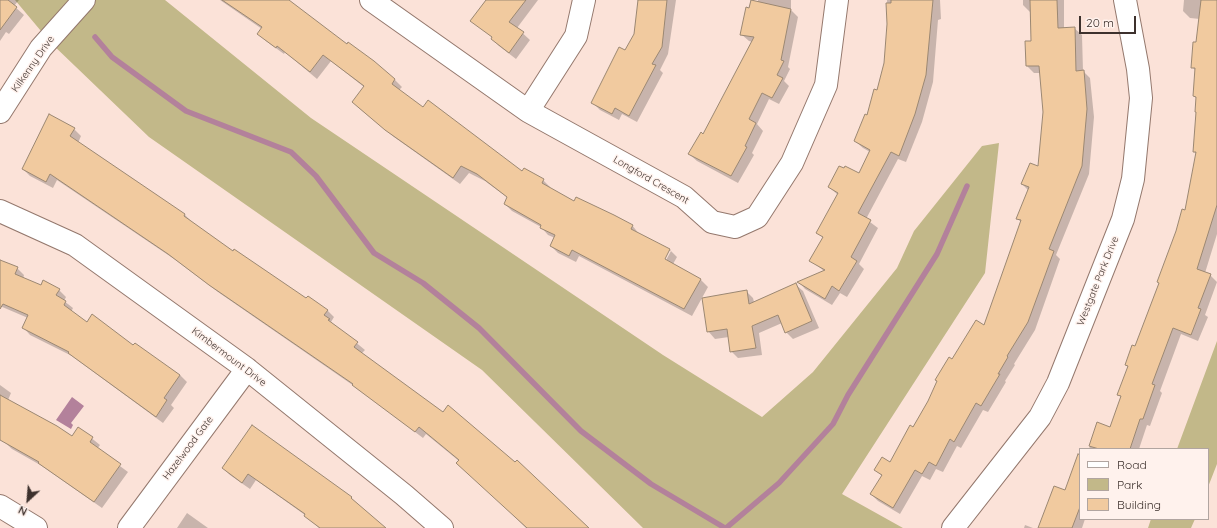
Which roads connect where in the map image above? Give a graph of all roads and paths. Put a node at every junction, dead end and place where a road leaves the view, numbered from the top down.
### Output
1 (84, 0) edge
2 (371, 0) edge
3 (584, 0) edge
4 (837, 0) edge
5 (1125, 0) edge
6 (528, 111) junction
7 (0, 112) edge
8 (0, 211) edge
9 (247, 369) junction
10 (0, 506) edge
11 (36, 528) edge
12 (129, 528) edge
13 (442, 528) edge
14 (953, 528) edge

1 - 7 street, Kilkenny Drive
2 - 6 street, Longford Crescent
3 - 6 street
4 - 6 street, Longford Crescent
5 - 14 street, Westgate Park Drive
8 - 9 street, Kimbermount Drive
9 - 12 street, Hazelwood Gate
9 - 13 street, Kimbermount Drive
10 - 11 street

